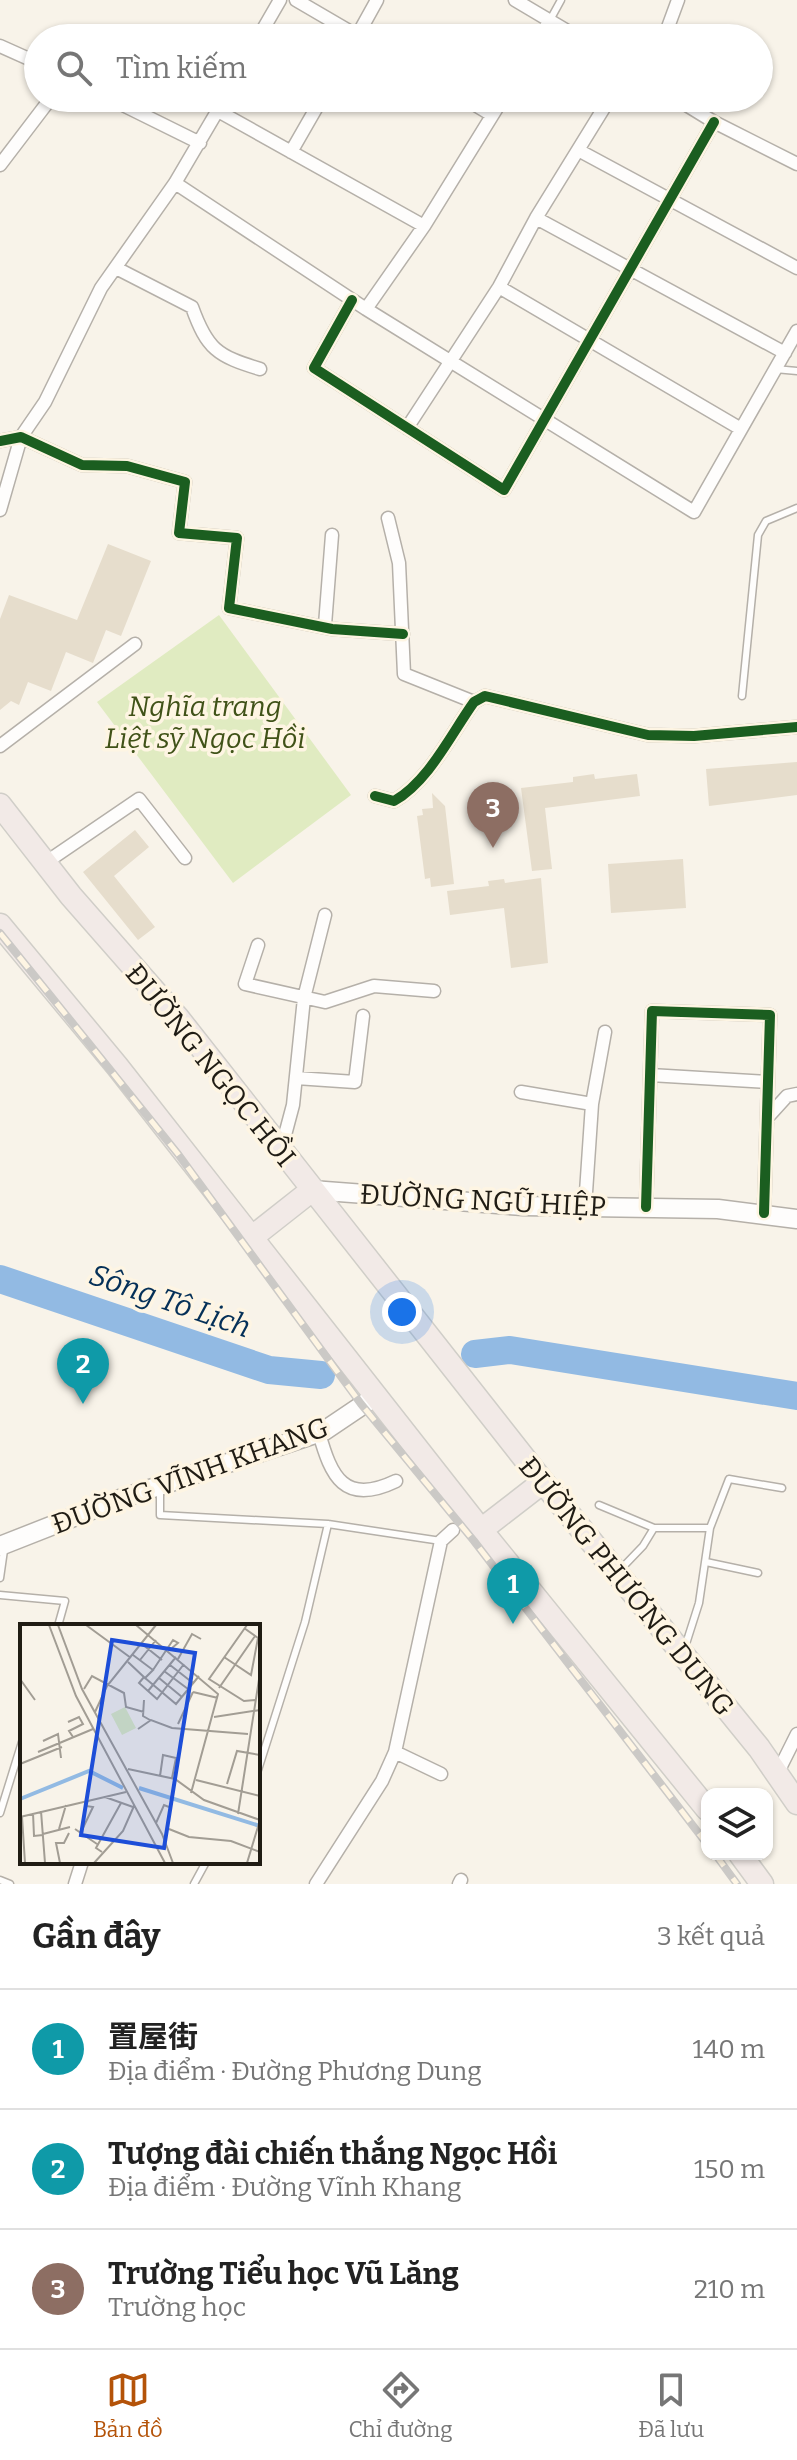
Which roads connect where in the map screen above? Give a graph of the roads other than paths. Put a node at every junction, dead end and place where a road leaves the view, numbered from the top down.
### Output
1 (280, 0) edge
2 (296, 0) edge
3 (377, 0) edge
4 (515, 0) edge
5 (561, 0) edge
6 (678, 0) edge
7 (550, 20) junction
8 (266, 24) edge
9 (336, 24) edge
10 (365, 24) edge
11 (548, 24) edge
12 (556, 24) edge
13 (669, 24) edge
14 (0, 46) edge
15 (24, 57) edge
16 (40, 112) edge
17 (137, 112) edge
18 (217, 112) edge
19 (220, 112) edge
20 (314, 112) edge
21 (487, 112) edge
22 (494, 112) edge
23 (601, 112) edge
24 (698, 112) edge
25 (492, 115) junction
26 (714, 122) junction
27 (200, 143) junction
28 (578, 150) junction
29 (291, 152) junction
30 (797, 164) edge
31 (0, 165) edge
32 (175, 183) junction
33 (669, 198) junction
34 (536, 218) junction
35 (424, 226) junction
36 (630, 267) junction
37 (116, 268) junction
38 (797, 268) edge
39 (499, 287) junction
40 (352, 300) junction
41 (366, 309) junction
42 (797, 331) edge
43 (590, 338) junction
44 (785, 353) junction
45 (451, 360) junction
46 (260, 369) dead end
47 (775, 369) junction
48 (797, 371) edge
49 (545, 419) junction
50 (407, 428) junction
51 (741, 429) junction
52 (21, 437) junction
53 (0, 441) edge
54 (797, 508) edge
55 (0, 510) edge
56 (388, 518) dead end
57 (332, 535) dead end
58 (325, 625) junction
59 (403, 634) junction
60 (135, 644) dead end
61 (742, 696) dead end
62 (474, 702) junction
63 (797, 727) edge
64 (0, 746) edge
65 (375, 796) dead end
66 (0, 805) edge
67 (185, 858) dead end
68 (45, 863) junction
69 (325, 915) dead end
70 (0, 925) edge
71 (258, 945) dead end
72 (434, 991) dead end
73 (304, 999) junction
74 (363, 1016) dead end
75 (605, 1032) dead end
76 (650, 1075) junction
77 (296, 1078) junction
78 (768, 1082) junction
79 (521, 1092) dead end
80 (797, 1094) edge
81 (592, 1104) junction
82 (767, 1118) junction
83 (281, 1150) junction
84 (312, 1190) junction
85 (585, 1207) junction
86 (646, 1207) junction
87 (764, 1213) junction
88 (795, 1216) edge
89 (251, 1238) junction
90 (455, 1372) joint
91 (376, 1396) junction
92 (319, 1433) junction
93 (396, 1481) dead end
94 (543, 1482) junction
95 (160, 1485) junction
96 (782, 1488) dead end
97 (599, 1505) dead end
98 (328, 1524) junction
99 (654, 1528) junction
100 (710, 1528) junction
101 (453, 1530) dead end
102 (481, 1530) junction
103 (441, 1541) junction
104 (2, 1545) edge
105 (706, 1562) junction
106 (616, 1572) junction
107 (758, 1573) dead end
108 (0, 1578) edge
109 (0, 1595) edge
110 (59, 1624) edge
111 (683, 1655) junction
112 (797, 1734) edge
113 (20, 1748) edge
114 (395, 1752) junction
115 (260, 1764) edge
116 (441, 1774) dead end
117 (777, 1774) junction
118 (701, 1802) edge
119 (797, 1803) edge
120 (0, 1813) edge
121 (744, 1860) edge
122 (81, 1864) edge
123 (205, 1864) edge
124 (0, 1880) edge
125 (10, 1884) edge
126 (75, 1884) edge
127 (194, 1884) edge
128 (316, 1884) edge
129 (762, 1884) edge

1 - 8 street
2 - 9 street
3 - 10 street
4 - 7 street
5 - 7 lane
6 - 13 street
7 - 11 street
7 - 12 street
14 - 15 street
16 - 31 street
17 - 27 street
18 - 27 street
19 - 29 street
20 - 29 street
21 - 25 street
22 - 25 street
23 - 28 street
24 - 26 street
25 - 35 street
26 - 30 street
26 - 33 street
27 - 32 street
28 - 33 street
28 - 34 street
29 - 35 street
32 - 37 street
32 - 40 street
33 - 36 street
33 - 38 street
34 - 36 street
34 - 39 street
35 - 41 street
36 - 43 street
36 - 44 street
37 - 46 street
37 - 52 street
39 - 43 street
39 - 45 street
40 - 41 street
40 - 50 street
41 - 45 street
42 - 44 street
43 - 49 street
43 - 51 street
44 - 47 street
45 - 49 street
45 - 50 street
47 - 48 lane
47 - 51 street
49 - 50 street
49 - 51 street
52 - 53 street
52 - 55 street
52 - 58 street
54 - 61 lane
56 - 59 street
57 - 58 street
58 - 59 street
59 - 62 street
60 - 64 street
62 - 63 street
62 - 65 street
66 - 68 highway, ĐƯỜNG NGỌC HỒI
67 - 68 street
68 - 83 highway, ĐƯỜNG NGỌC HỒI
69 - 73 street
70 - 89 highway
71 - 73 street
72 - 73 street
73 - 77 street
74 - 77 street
75 - 81 street
76 - 78 street
76 - 78 street
76 - 86 street
77 - 83 street
78 - 82 street
79 - 81 street
80 - 82 street
81 - 85 street
82 - 87 street
83 - 84 highway, ĐƯỜNG NGỌC HỒI
84 - 85 street, ĐƯỜNG NGŨ HIỆP
84 - 89 highway
84 - 90 highway, ĐƯỜNG NGỌC HỒI
85 - 86 street, ĐƯỜNG NGŨ HIỆP
86 - 87 street, ĐƯỜNG NGŨ HIỆP
87 - 88 street, ĐƯỜNG NGŨ HIỆP
89 - 91 highway
90 - 94 highway, ĐƯỜNG PHƯƠNG DUNG
91 - 92 street, ĐƯỜNG VĨNH KHANG
91 - 102 highway
92 - 93 street
92 - 95 street, ĐƯỜNG VĨNH KHANG
94 - 102 highway
94 - 106 highway, ĐƯỜNG PHƯƠNG DUNG
95 - 98 lane
95 - 104 street, ĐƯỜNG VĨNH KHANG
96 - 100 lane
97 - 99 lane
98 - 103 lane
98 - 115 lane
99 - 100 lane
99 - 106 lane
100 - 105 lane
101 - 103 street
102 - 118 highway
103 - 114 street
104 - 108 lane
105 - 107 lane
105 - 111 lane
106 - 111 highway, ĐƯỜNG PHƯƠNG DUNG
109 - 110 lane
111 - 117 highway, ĐƯỜNG PHƯƠNG DUNG
112 - 117 street
113 - 120 lane
114 - 116 street
114 - 128 street
117 - 119 highway, ĐƯỜNG PHƯƠNG DUNG
121 - 129 highway
122 - 126 street
123 - 127 lane
124 - 125 lane

